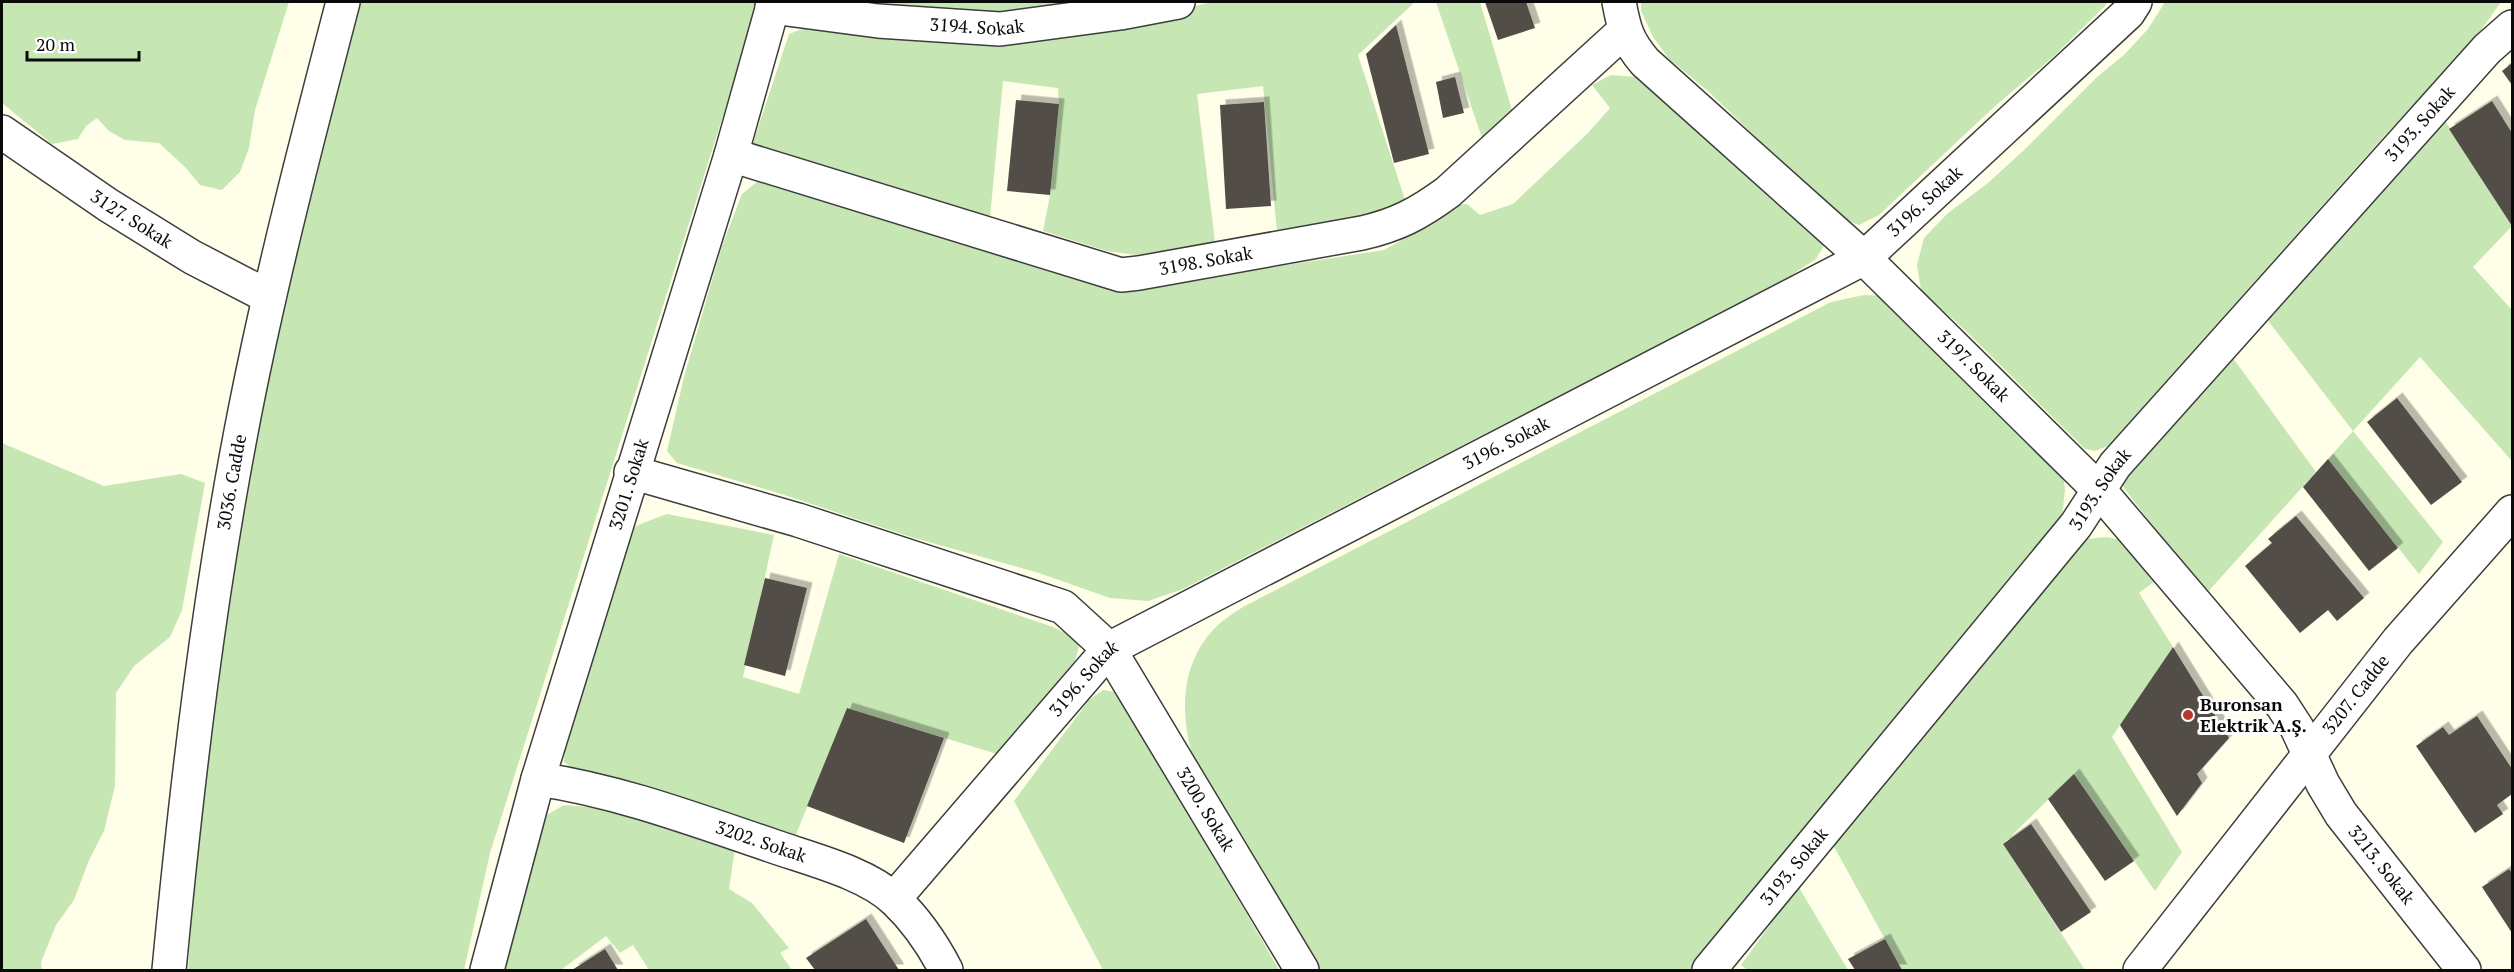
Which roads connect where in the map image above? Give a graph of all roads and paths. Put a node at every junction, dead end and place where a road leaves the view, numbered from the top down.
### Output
1 (343, 2) edge
2 (1178, 2) edge
3 (2135, 2) edge
4 (773, 4) edge
5 (1622, 16) edge
6 (2512, 27) edge
7 (2, 132) edge
8 (731, 155) junction
9 (1864, 258) junction
10 (269, 297) junction
11 (631, 472) junction
12 (2099, 490) junction
13 (2512, 512) edge
14 (1109, 649) junction
15 (2310, 754) junction
16 (538, 779) junction
17 (894, 899) junction
18 (169, 970) edge
19 (487, 970) edge
20 (946, 970) edge
21 (1302, 970) edge
22 (1709, 970) edge
23 (2140, 970) edge
24 (2464, 970) edge

1 - 10 street, 3036. Cadde
2 - 4 street, 3194. Sokak
3 - 9 street, 3196. Sokak
4 - 8 street, 3201. Sokak
5 - 8 street, 3198. Sokak
5 - 9 street, 3197. Sokak
6 - 12 street, 3193. Sokak
7 - 10 street, 3127. Sokak
8 - 11 street, 3201. Sokak
9 - 12 street, 3197. Sokak
9 - 14 street, 3196. Sokak
10 - 18 street, 3036. Cadde
11 - 14 street, 3200. Sokak
11 - 16 street, 3201. Sokak
12 - 15 street, 3197. Sokak
12 - 22 street, 3193. Sokak
13 - 15 street, 3207. Cadde
14 - 17 street, 3196. Sokak
14 - 21 street, 3200. Sokak
15 - 23 street, 3207. Cadde
15 - 24 street, 3213. Sokak
16 - 17 street, 3202. Sokak
16 - 19 street, 3201. Sokak
17 - 20 street, 3202. Sokak

